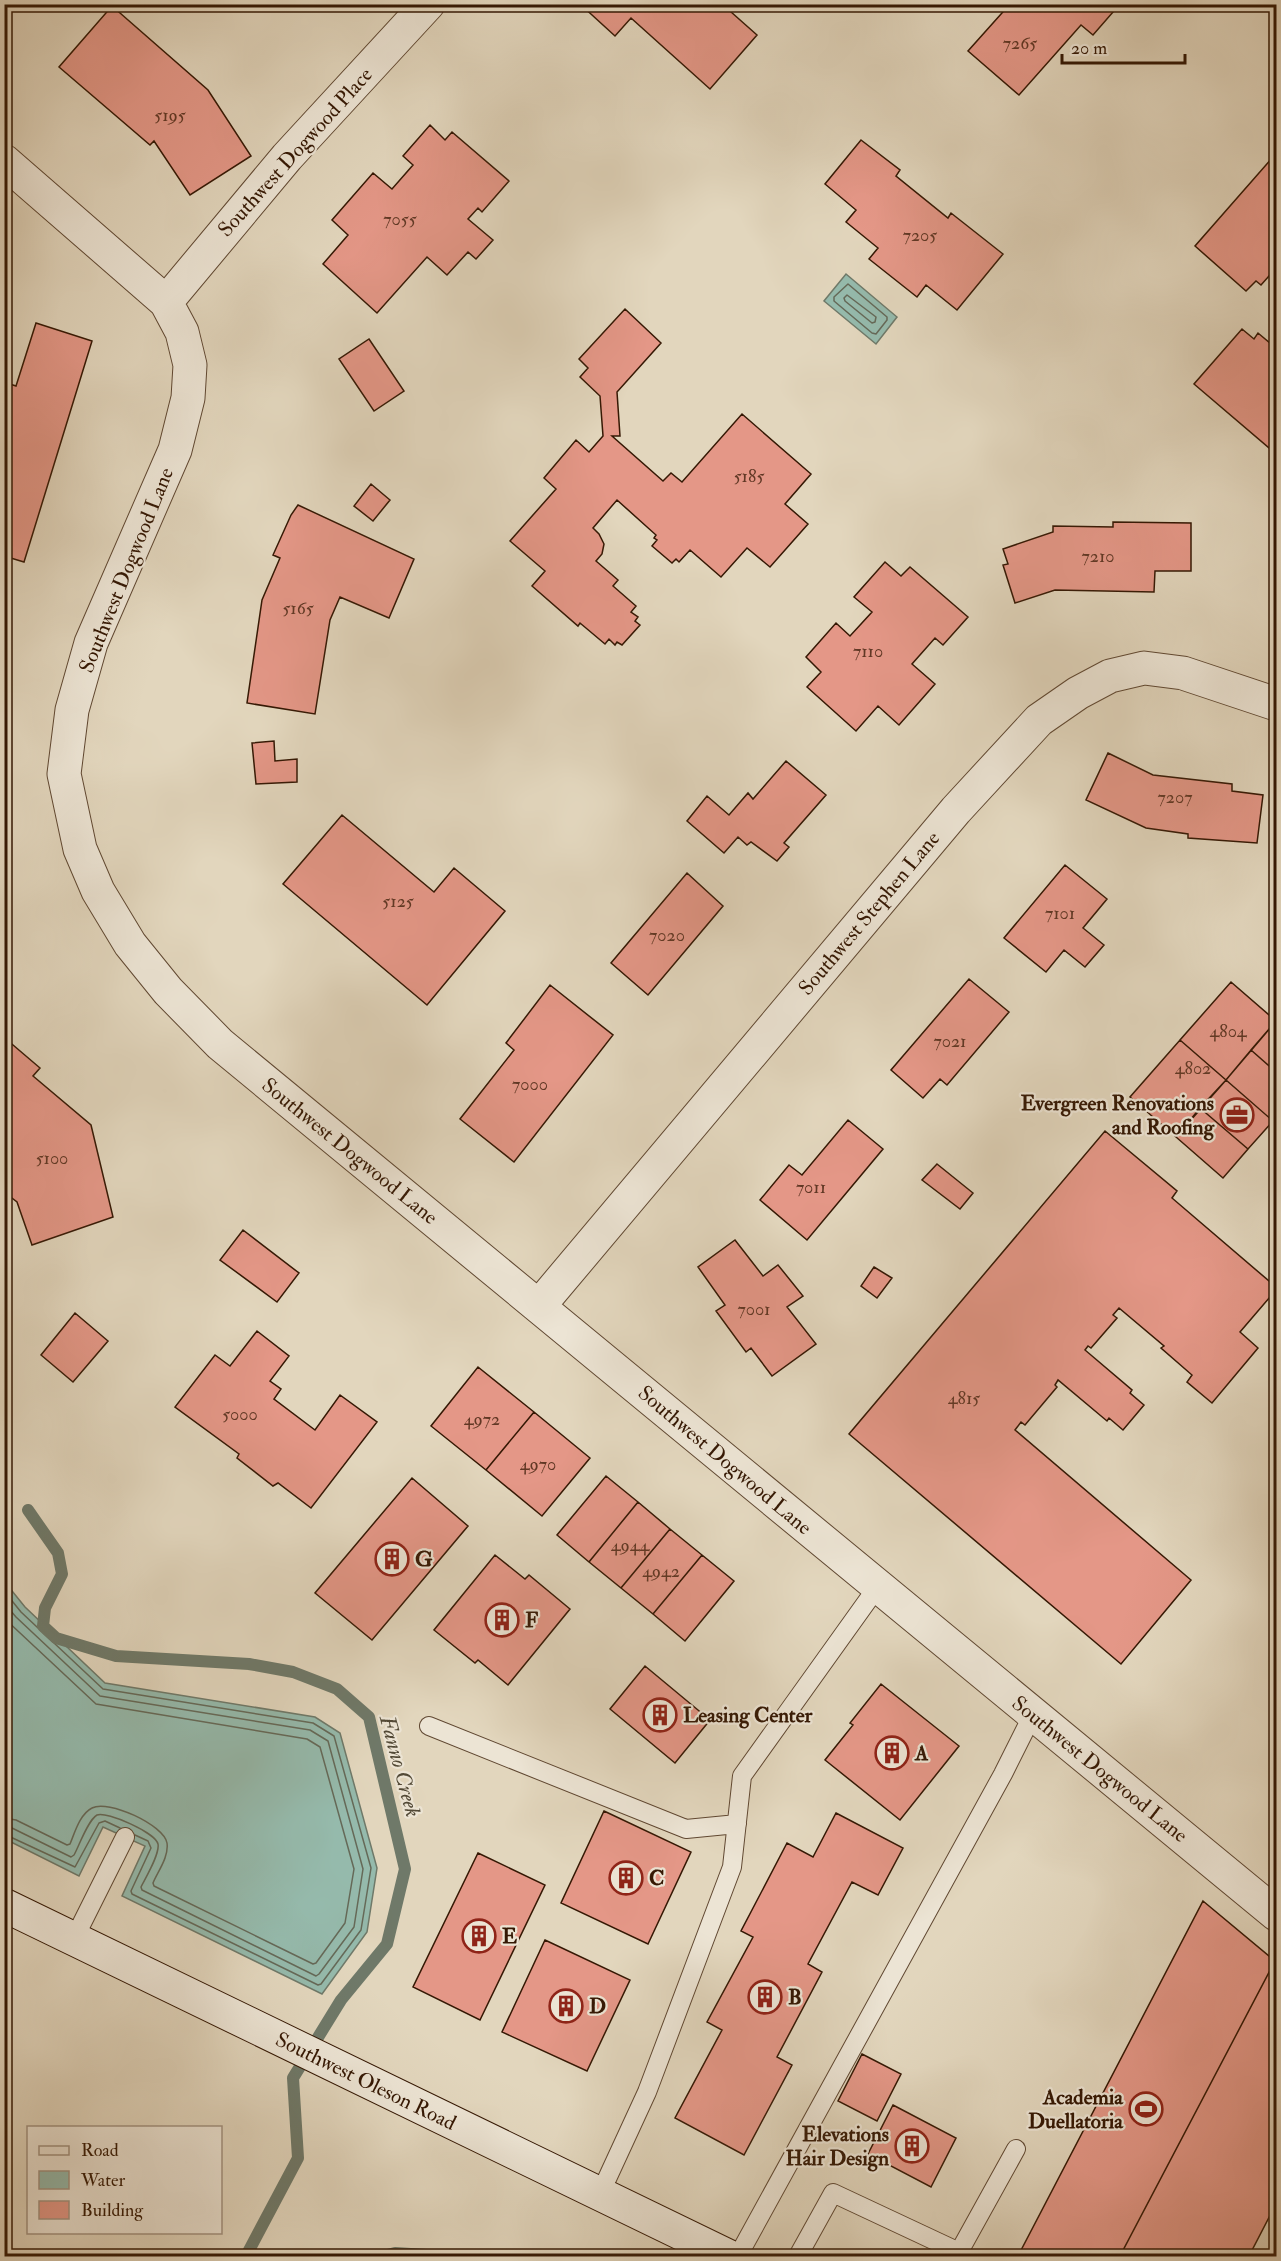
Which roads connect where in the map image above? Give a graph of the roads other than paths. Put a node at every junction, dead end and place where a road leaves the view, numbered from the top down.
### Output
1 (428, 4) edge
2 (4, 161) edge
3 (166, 302) junction
4 (1276, 704) edge
5 (538, 1306) junction
6 (878, 1586) junction
7 (1033, 1714) junction
8 (429, 1726) dead end
9 (737, 1824) junction
10 (125, 1837) dead end
11 (4, 1905) edge
12 (1276, 1914) edge
13 (74, 1940) junction
14 (1016, 2149) dead end
15 (600, 2194) junction
16 (728, 2256) edge
17 (738, 2256) edge
18 (798, 2256) edge

1 - 3 street, Southwest Dogwood Place
2 - 3 street, Southwest Dogwood Lane
3 - 5 street, Southwest Dogwood Lane
4 - 5 street, Southwest Stephen Lane
5 - 6 street, Southwest Dogwood Lane
6 - 7 street, Southwest Dogwood Lane
6 - 9 lane
7 - 12 street, Southwest Dogwood Lane
7 - 17 lane
8 - 9 lane
9 - 15 lane
10 - 13 lane
11 - 13 street, Southwest Oleson Road
13 - 15 street, Southwest Oleson Road
14 - 18 lane
15 - 16 street, Southwest Oleson Road

